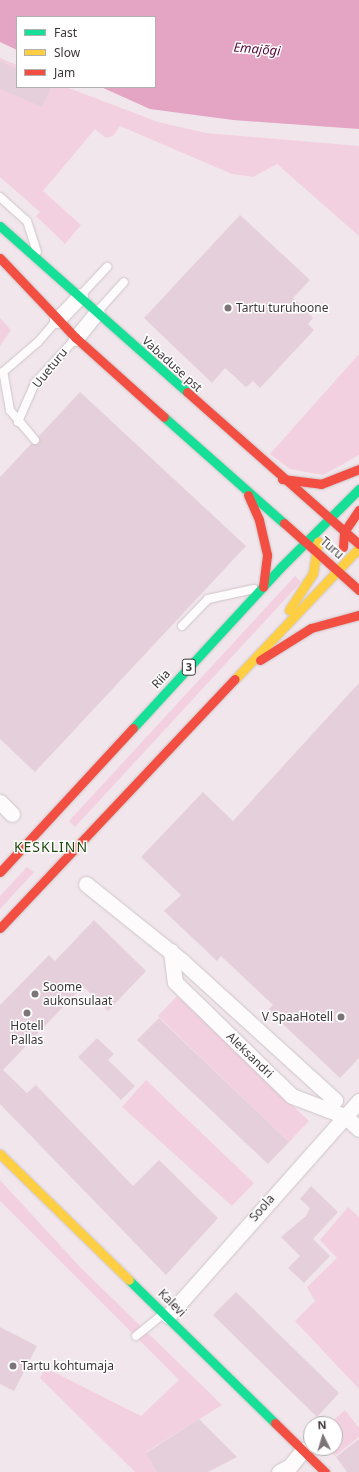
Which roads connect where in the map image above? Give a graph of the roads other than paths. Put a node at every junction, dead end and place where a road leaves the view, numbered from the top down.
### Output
1 (0, 197) edge
2 (0, 226) edge
3 (0, 258) edge
4 (40, 259) junction
5 (107, 266) dead end
6 (124, 282) dead end
7 (80, 296) junction
8 (97, 312) junction
9 (58, 320) junction
10 (76, 338) junction
11 (18, 422) junction
12 (35, 440) dead end
13 (359, 469) edge
14 (282, 478) junction
15 (245, 489) junction
16 (359, 489) edge
17 (359, 510) edge
18 (329, 520) junction
19 (317, 533) junction
20 (352, 538) edge
21 (306, 542) junction
22 (359, 548) edge
23 (319, 555) junction
24 (343, 563) junction
25 (359, 564) edge
26 (359, 586) edge
27 (263, 587) junction
28 (359, 590) edge
29 (359, 615) edge
30 (182, 626) dead end
31 (233, 679) junction
32 (0, 802) edge
33 (12, 814) dead end
34 (0, 872) edge
35 (86, 884) dead end
36 (0, 928) edge
37 (171, 951) junction
38 (335, 1100) dead end
39 (359, 1101) edge
40 (345, 1116) junction
41 (359, 1129) edge
42 (0, 1154) edge
43 (166, 1315) junction
44 (136, 1336) dead end
45 (303, 1450) joint
46 (309, 1456) edge
47 (279, 1472) edge
48 (324, 1472) edge

1 - 4 lane
2 - 4 main road, Vabaduse pst
3 - 9 main road
4 - 7 main road, Vabaduse pst
5 - 7 lane
6 - 8 lane
7 - 8 main road, Vabaduse pst
7 - 9 street
8 - 10 street
8 - 14 main road, Vabaduse pst
9 - 10 main road
9 - 11 lane, Uueturu
10 - 11 lane, Uueturu
10 - 15 main road
11 - 12 lane
13 - 14 main road
14 - 18 main road, Vabaduse pst
14 - 19 main road
15 - 19 main road
15 - 21 main road
15 - 27 main road
16 - 18 main road, Riia / 3
17 - 20 main road
18 - 19 main road, Riia / 3
18 - 20 main road, Turu
19 - 20 main road
19 - 21 main road, Riia / 3
19 - 23 main road
20 - 24 main road
21 - 23 main road, Turu
21 - 27 main road, Riia / 3
22 - 24 main road
23 - 24 main road, Turu
23 - 27 main road
23 - 31 main road
24 - 25 main road
24 - 26 main road
24 - 28 main road, Turu
24 - 31 main road
27 - 30 lane
27 - 34 main road, Riia / 3
29 - 31 main road
31 - 36 main road
32 - 33 street
35 - 37 street, Aleksandri
37 - 38 street, Aleksandri
37 - 40 street, Aleksandri
39 - 40 street, Soola
40 - 41 street, Aleksandri
40 - 43 street, Soola
42 - 43 main road, Kalevi
43 - 44 lane
43 - 45 main road, Kalevi
45 - 47 street
46 - 48 main road, Kalevi

